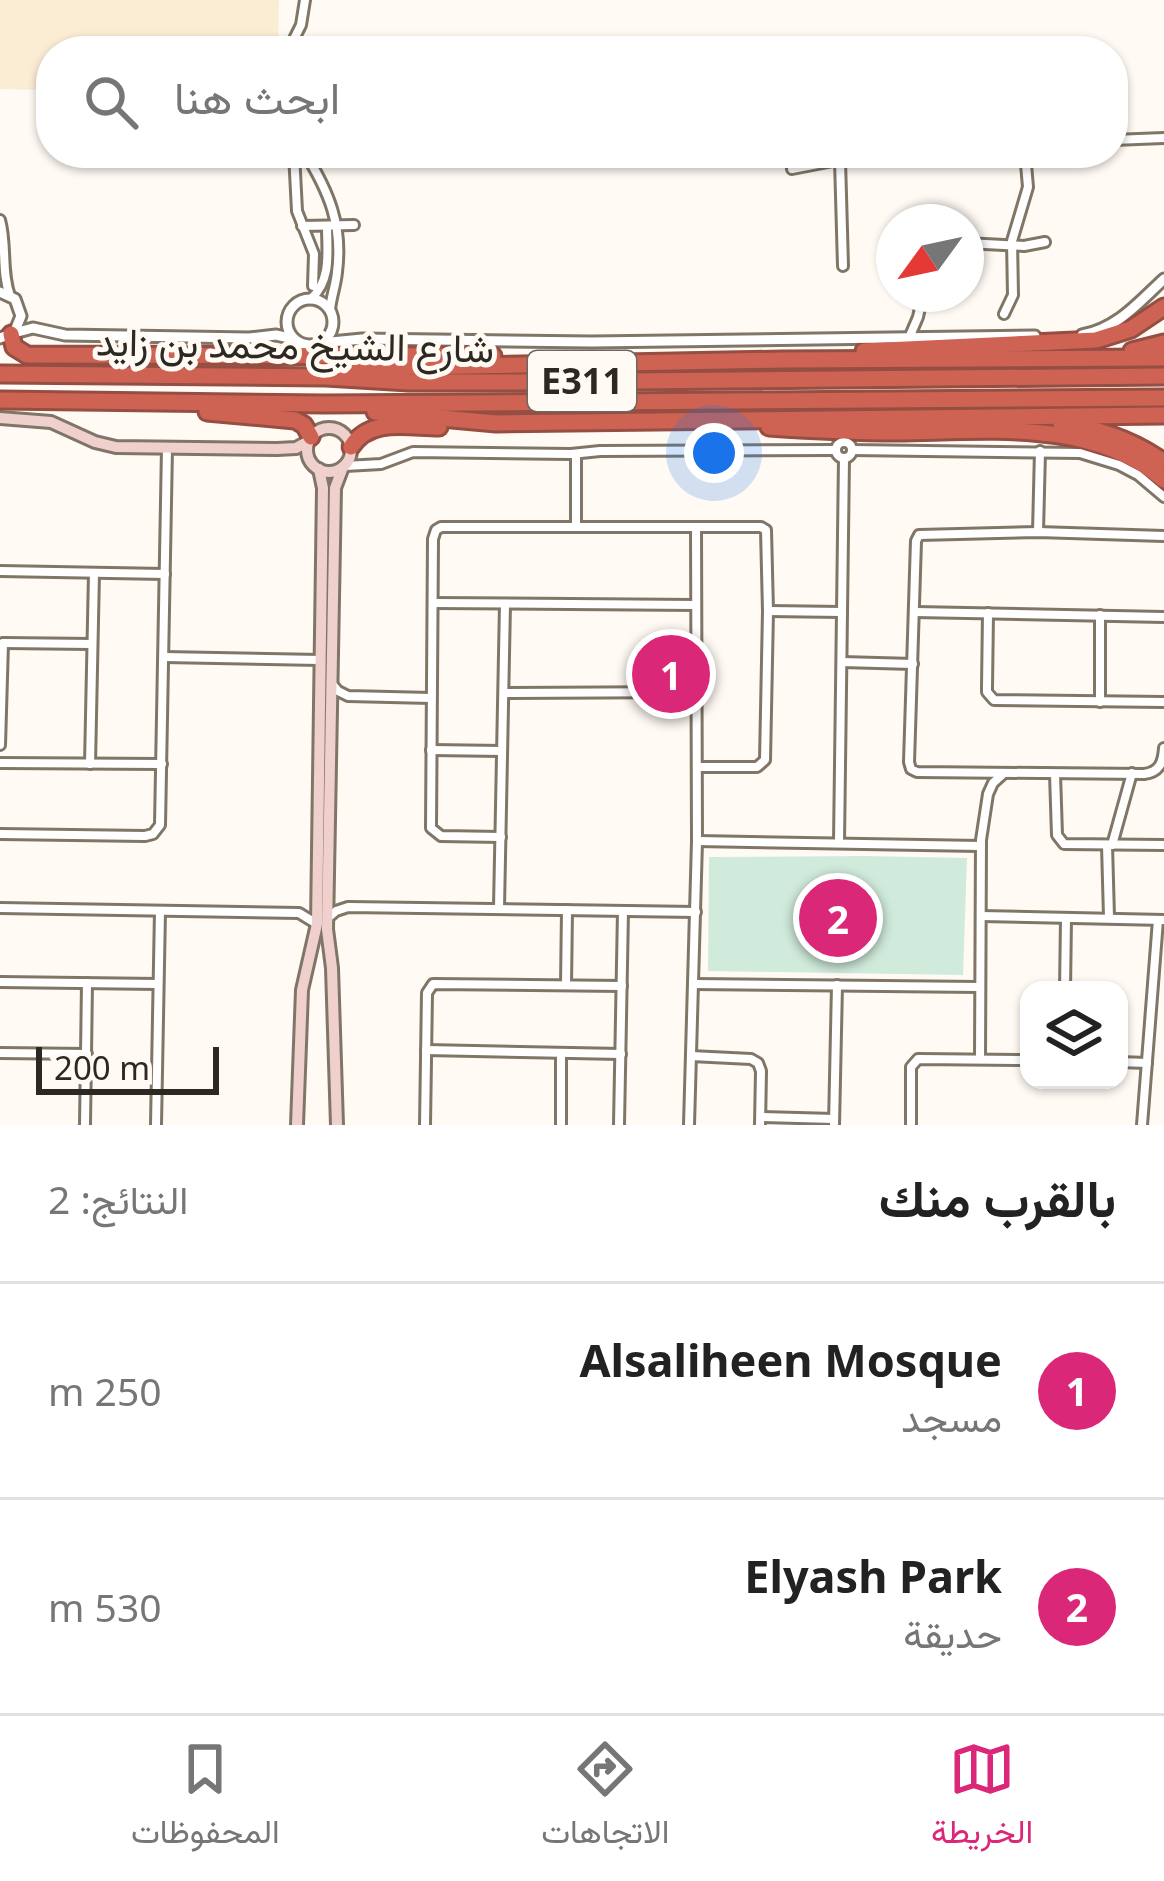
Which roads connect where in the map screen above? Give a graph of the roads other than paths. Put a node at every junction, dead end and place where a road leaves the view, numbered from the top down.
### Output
1 (305, 0) edge
2 (295, 36) edge
3 (1164, 138) edge
4 (1128, 139) edge
5 (294, 168) edge
6 (314, 168) edge
7 (797, 168) edge
8 (840, 168) edge
9 (1027, 168) edge
10 (792, 169) dead end
11 (0, 220) edge
12 (354, 225) dead end
13 (302, 226) junction
14 (331, 226) junction
15 (1045, 242) dead end
16 (984, 244) edge
17 (1011, 245) junction
18 (332, 254) junction
19 (843, 266) dead end
20 (1164, 278) edge
21 (313, 286) dead end
22 (5, 294) edge
23 (311, 299) junction
24 (1164, 308) edge
25 (21, 310) junction
26 (919, 312) edge
27 (332, 314) junction
28 (1004, 314) dead end
29 (287, 318) junction
30 (40, 330) junction
31 (8, 335) edge
32 (266, 335) junction
33 (909, 338) junction
34 (294, 339) junction
35 (362, 339) junction
36 (321, 343) junction
37 (1164, 343) edge
38 (1043, 358) junction
39 (1164, 358) edge
40 (782, 360) junction
41 (556, 364) junction
42 (0, 374) edge
43 (1164, 376) edge
44 (326, 377) junction
45 (1164, 398) edge
46 (0, 400) edge
47 (176, 403) junction
48 (325, 404) junction
49 (1164, 415) edge
50 (998, 417) junction
51 (0, 418) edge
52 (725, 421) junction
53 (496, 423) junction
54 (310, 438) junction
55 (167, 448) junction
56 (278, 449) junction
57 (351, 449) junction
58 (1040, 451) junction
59 (844, 453) junction
60 (576, 454) junction
61 (1164, 462) edge
62 (368, 464) junction
63 (315, 465) junction
64 (344, 466) junction
65 (1164, 480) edge
66 (1164, 497) edge
67 (576, 527) junction
68 (696, 527) junction
69 (1038, 532) junction
70 (1164, 536) edge
71 (321, 565) junction
72 (0, 572) edge
73 (94, 573) junction
74 (165, 574) junction
75 (332, 587) junction
76 (433, 603) junction
77 (505, 604) junction
78 (696, 605) junction
79 (768, 611) junction
80 (842, 612) junction
81 (915, 612) junction
82 (988, 614) junction
83 (1100, 616) junction
84 (1164, 616) edge
85 (2, 643) edge
86 (92, 644) junction
87 (164, 657) junction
88 (320, 660) junction
89 (842, 662) junction
90 (913, 664) junction
91 (331, 683) junction
92 (695, 692) junction
93 (503, 693) junction
94 (348, 696) junction
95 (431, 698) junction
96 (1100, 702) junction
97 (1164, 702) edge
98 (330, 709) junction
99 (0, 745) edge
100 (1164, 748) edge
101 (431, 750) junction
102 (502, 751) junction
103 (0, 763) edge
104 (90, 764) junction
105 (162, 764) junction
106 (698, 767) junction
107 (1132, 773) junction
108 (1055, 774) junction
109 (1004, 775) junction
110 (0, 835) edge
111 (501, 837) junction
112 (697, 841) junction
113 (838, 843) junction
114 (1110, 845) junction
115 (1164, 845) edge
116 (980, 846) junction
117 (323, 896) junction
118 (348, 907) junction
119 (0, 908) edge
120 (499, 908) junction
121 (160, 910) junction
122 (568, 910) junction
123 (623, 910) junction
124 (696, 912) junction
125 (298, 913) junction
126 (981, 916) junction
127 (1109, 917) junction
128 (1066, 918) junction
129 (1161, 920) edge
130 (322, 921) junction
131 (1065, 981) edge
132 (0, 982) edge
133 (87, 983) junction
134 (158, 984) junction
135 (694, 984) junction
136 (566, 985) junction
137 (622, 986) junction
138 (837, 986) junction
139 (979, 987) junction
140 (427, 1050) junction
141 (0, 1053) edge
142 (87, 1054) junction
143 (561, 1054) junction
144 (621, 1054) junction
145 (691, 1056) junction
146 (980, 1059) junction
147 (1020, 1060) edge
148 (1128, 1062) edge
149 (1147, 1063) junction
150 (760, 1121) edge
151 (834, 1122) edge
152 (85, 1125) edge
153 (156, 1125) edge
154 (297, 1125) edge
155 (337, 1125) edge
156 (425, 1125) edge
157 (561, 1125) edge
158 (620, 1125) edge
159 (689, 1125) edge
160 (911, 1125) edge
161 (1142, 1125) edge

1 - 2 street
3 - 4 street
5 - 13 street
6 - 14 street
7 - 10 street
8 - 19 street
9 - 17 street
11 - 22 street
12 - 14 street
13 - 14 street
13 - 21 street
14 - 18 street
15 - 17 street
16 - 17 street
17 - 28 street
18 - 23 street
18 - 27 street
20 - 33 street
22 - 25 street
23 - 27 street
23 - 29 street
24 - 40 highway
25 - 30 street
25 - 31 street
26 - 33 street
27 - 35 street
27 - 36 street
29 - 32 street
29 - 34 street
30 - 31 street
30 - 32 street
31 - 41 highway
32 - 34 street
33 - 35 street
34 - 36 street
35 - 36 street
37 - 38 highway
38 - 39 highway
38 - 40 highway
40 - 41 highway
41 - 44 highway
42 - 44 highway, شارع الشيخ محمد بن زايد / E311
43 - 44 highway, شارع الشيخ محمد بن زايد / E311
45 - 48 highway, شارع الشيخ محمد بن زايد / E311
46 - 47 highway, شارع الشيخ محمد بن زايد / E311
47 - 48 highway, شارع الشيخ محمد بن زايد / E311
47 - 54 highway
48 - 53 highway
49 - 50 highway
50 - 52 highway
50 - 61 highway
51 - 55 main road
52 - 53 highway
52 - 65 highway
53 - 57 highway
54 - 56 main road
54 - 57 main road
54 - 63 main road
55 - 56 main road
55 - 74 street
56 - 63 main road
57 - 62 street
57 - 64 main road
58 - 59 street
58 - 66 street
58 - 69 street
59 - 60 street
59 - 80 street
60 - 62 street
60 - 67 street
62 - 64 street
63 - 64 main road
63 - 71 main road
64 - 75 main road
67 - 68 street
67 - 76 street
68 - 78 street
68 - 79 street
69 - 70 street
69 - 81 street
71 - 75 main road
71 - 88 main road
72 - 73 street
73 - 74 street
73 - 86 street
74 - 87 street
75 - 91 main road
76 - 77 street
76 - 95 street
77 - 78 street
77 - 93 street
78 - 92 street
79 - 80 street
79 - 106 street
80 - 89 street
81 - 82 street
81 - 90 street
82 - 83 street
82 - 96 street
83 - 84 street
83 - 96 street
85 - 86 street
85 - 99 street
86 - 104 street
87 - 88 street
87 - 105 street
88 - 117 main road
89 - 90 street
89 - 113 street
90 - 109 street
91 - 94 street
91 - 98 main road
92 - 93 street
92 - 106 street
93 - 102 street
94 - 95 street
94 - 98 street
95 - 101 street
96 - 97 street
98 - 117 main road
100 - 107 street
101 - 102 street
101 - 111 street
102 - 111 street
103 - 104 street
104 - 105 street
105 - 110 street
106 - 112 street
107 - 108 street
107 - 114 street
108 - 109 street
108 - 114 street
109 - 116 street
111 - 120 street
112 - 113 street
112 - 124 street
113 - 116 street
114 - 115 street
114 - 127 street
116 - 126 street
117 - 118 street
117 - 125 street
117 - 130 main road
118 - 120 street
118 - 130 street
119 - 121 street
120 - 122 street
121 - 125 street
121 - 134 street
122 - 123 street
122 - 136 street
123 - 124 street
123 - 137 street
124 - 135 street
125 - 130 street
126 - 128 street
126 - 139 street
127 - 128 street
127 - 129 street
128 - 131 street
129 - 149 street
130 - 154 main road
130 - 155 main road
132 - 133 street
133 - 134 street
133 - 142 street
134 - 153 street
135 - 138 street
135 - 145 street
136 - 137 street
136 - 140 street
137 - 144 street
138 - 139 street
138 - 151 street
139 - 146 street
140 - 143 street
140 - 156 street
141 - 142 street
142 - 152 street
143 - 144 street
143 - 157 street
144 - 158 street
145 - 150 street
145 - 159 street
146 - 147 street
146 - 160 street
148 - 149 street
149 - 161 street
150 - 151 street

